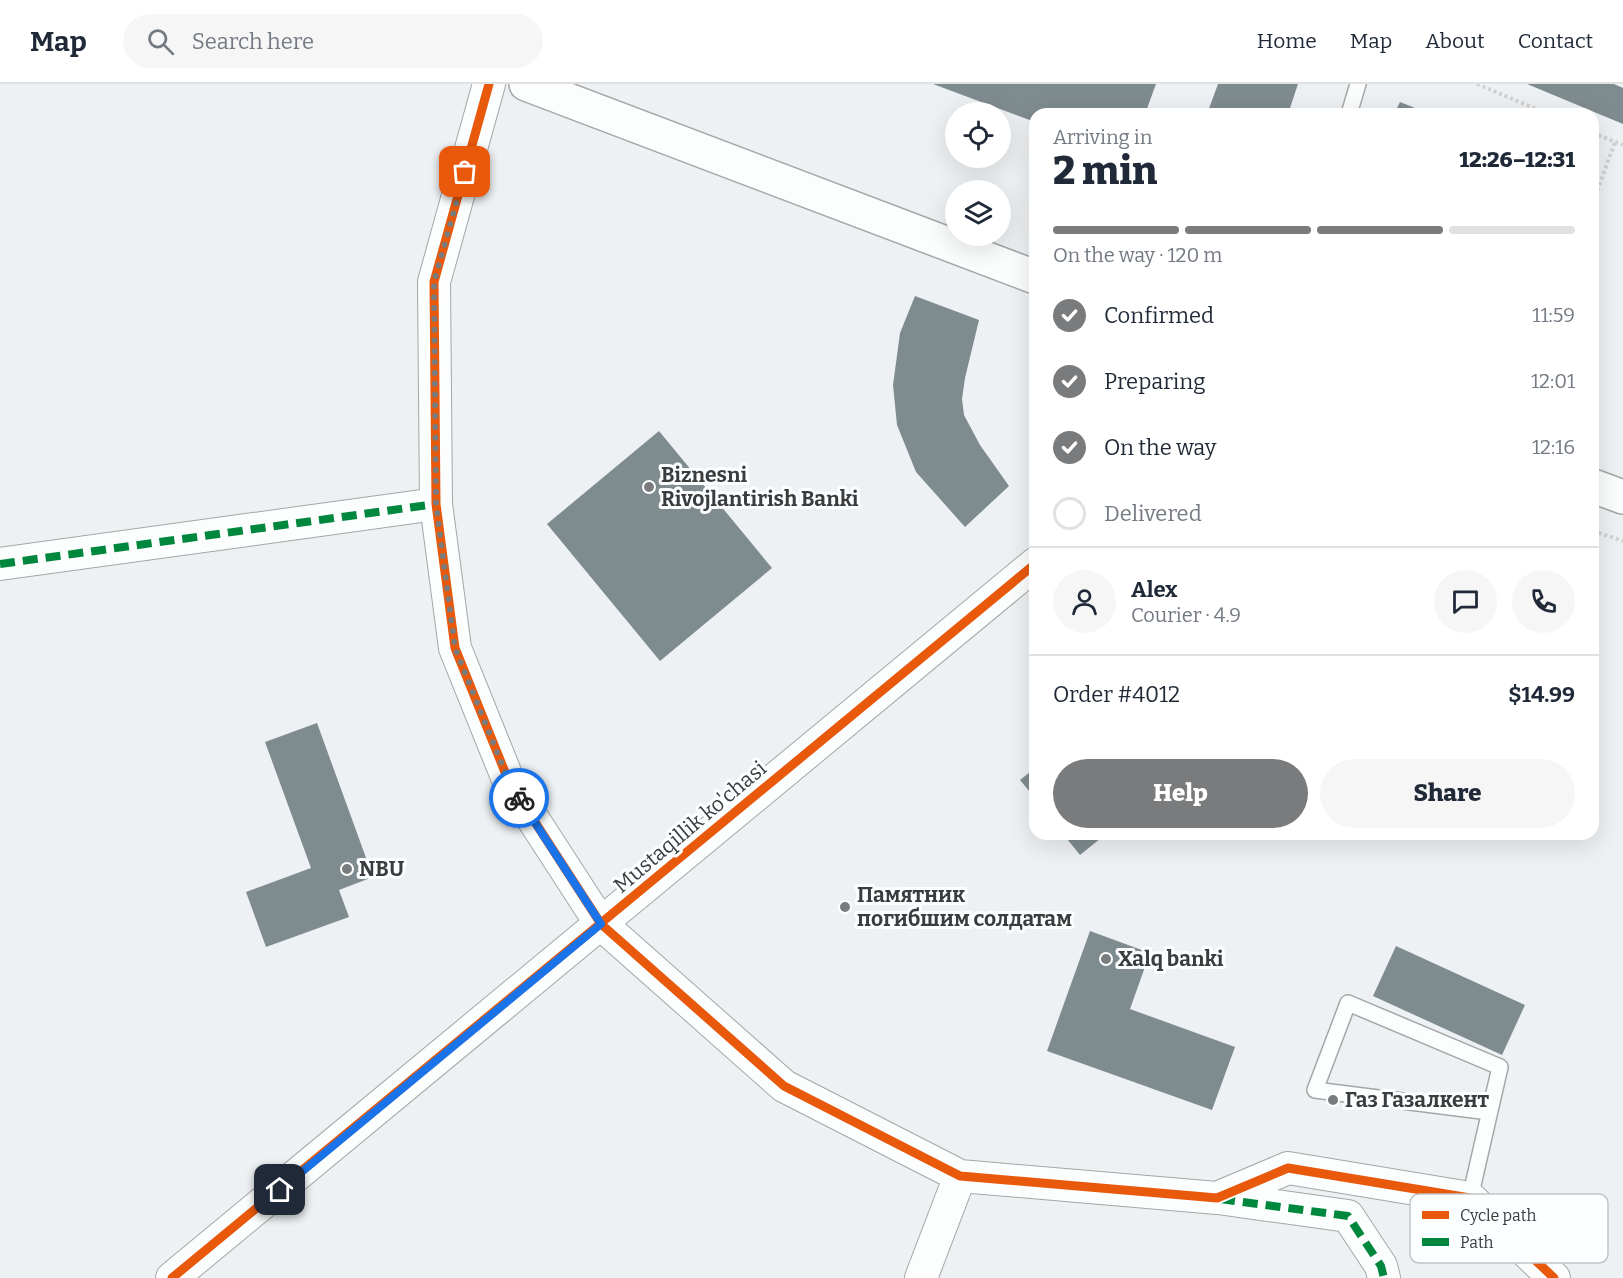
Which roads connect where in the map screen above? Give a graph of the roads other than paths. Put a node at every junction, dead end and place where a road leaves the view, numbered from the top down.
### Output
1 (489, 84) edge
2 (526, 84) edge
3 (1358, 84) edge
4 (1351, 108) edge
5 (1029, 275) edge
6 (1599, 488) edge
7 (1623, 497) edge
8 (436, 504) junction
9 (0, 564) edge
10 (1029, 569) edge
11 (601, 924) junction
12 (1490, 1112) junction
13 (960, 1176) junction
14 (1446, 1194) edge
15 (1471, 1194) edge
16 (1217, 1198) junction
17 (1538, 1263) edge
18 (172, 1278) edge
19 (921, 1278) edge
20 (1384, 1278) edge
21 (1554, 1278) edge

1 - 8 street
2 - 5 main road
3 - 4 lane
6 - 7 main road
8 - 9 street
8 - 11 street
10 - 11 street, Mustaqillik ko'chasi
11 - 13 street
11 - 18 street, Mustaqillik ko'chasi
12 - 12 lane
12 - 15 lane
13 - 16 street
13 - 19 street
14 - 16 street
16 - 20 street
17 - 21 street

